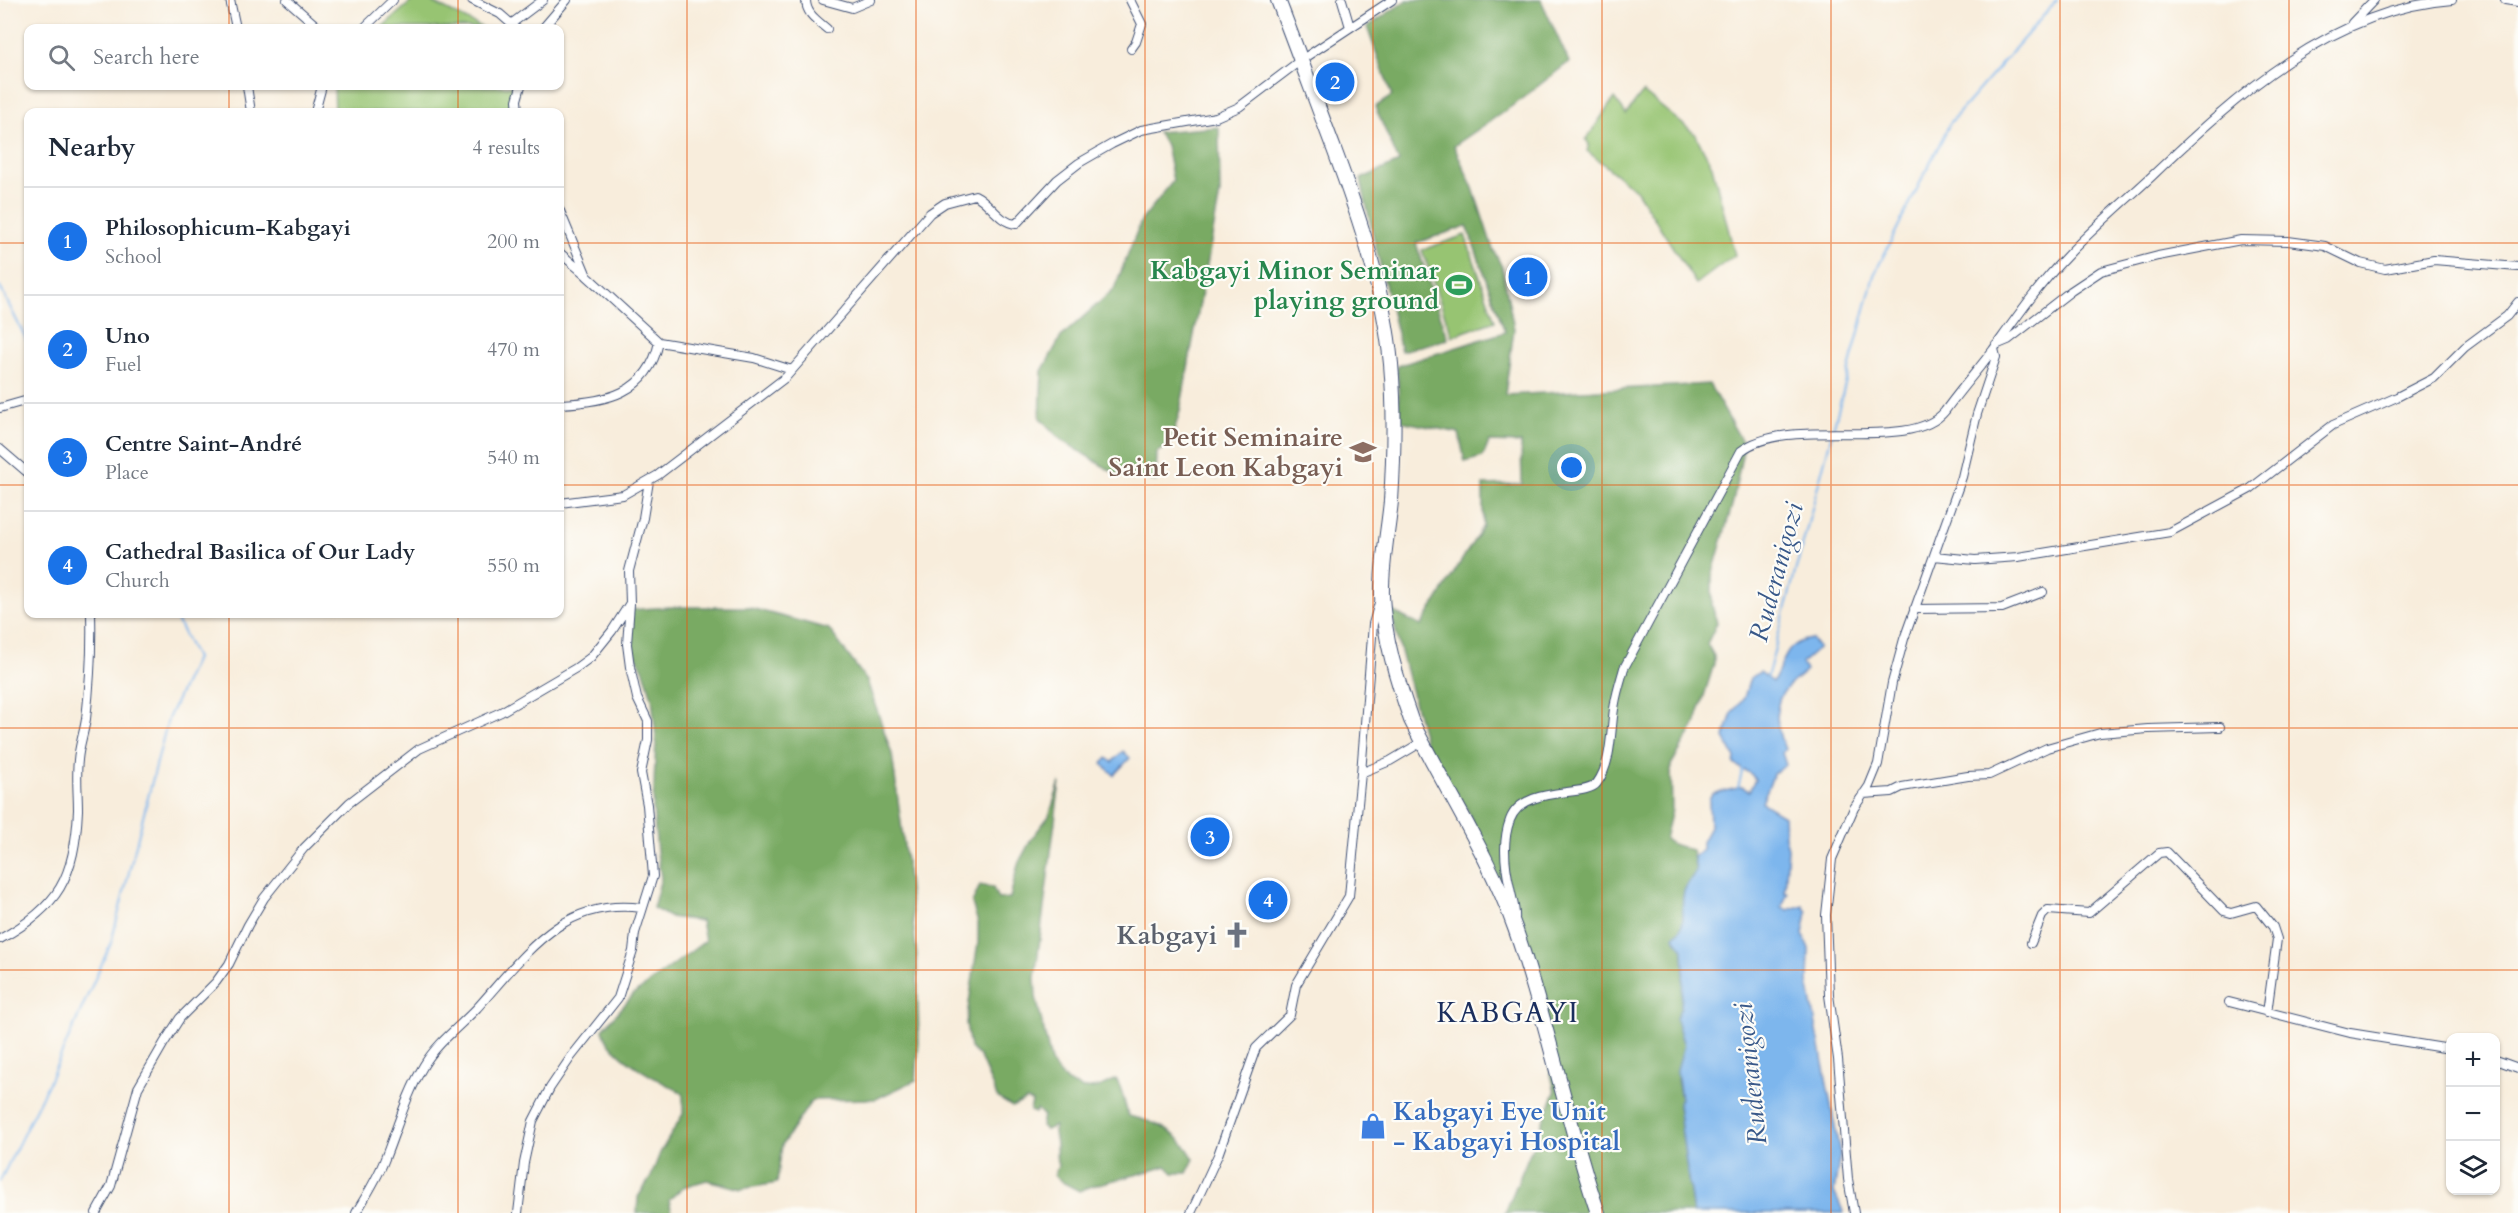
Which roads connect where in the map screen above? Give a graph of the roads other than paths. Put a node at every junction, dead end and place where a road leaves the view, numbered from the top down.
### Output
1 (230, 0) edge
2 (287, 0) edge
3 (393, 0) edge
4 (472, 0) edge
5 (543, 0) edge
6 (567, 0) edge
7 (806, 0) edge
8 (823, 0) edge
9 (870, 0) edge
10 (1130, 0) edge
11 (1278, 0) edge
12 (1342, 0) edge
13 (1392, 0) edge
14 (2374, 0) edge
15 (2452, 0) edge
16 (2505, 0) edge
17 (482, 2) edge
18 (2518, 2) edge
19 (235, 24) edge
20 (314, 24) edge
21 (368, 24) edge
22 (511, 24) edge
23 (516, 24) edge
24 (546, 24) edge
25 (2349, 26) junction
26 (1350, 27) junction
27 (827, 29) dead end
28 (1131, 50) dead end
29 (1301, 60) junction
30 (248, 90) edge
31 (321, 90) edge
32 (520, 90) edge
33 (250, 108) edge
34 (316, 108) edge
35 (518, 108) edge
36 (564, 221) edge
37 (564, 256) edge
38 (2518, 267) edge
39 (587, 276) junction
40 (2518, 302) edge
41 (658, 342) junction
42 (1995, 347) junction
43 (792, 370) junction
44 (24, 401) edge
45 (564, 404) edge
46 (0, 408) edge
47 (0, 449) edge
48 (24, 470) edge
49 (649, 481) junction
50 (564, 502) edge
51 (1934, 556) junction
52 (2043, 592) dead end
53 (1382, 594) junction
54 (630, 603) junction
55 (1914, 609) junction
56 (91, 618) edge
57 (2220, 727) dead end
58 (1422, 742) junction
59 (1361, 773) junction
60 (1863, 795) junction
61 (642, 908) junction
62 (1514, 927) junction
63 (0, 939) edge
64 (2031, 944) dead end
65 (2229, 1002) dead end
66 (2266, 1013) junction
67 (2446, 1048) edge
68 (2500, 1061) edge
69 (2518, 1068) edge
70 (96, 1213) edge
71 (356, 1213) edge
72 (518, 1213) edge
73 (1191, 1213) edge
74 (1598, 1213) edge
75 (1854, 1213) edge

1 - 19 street
2 - 20 street
3 - 21 street
4 - 17 street
5 - 23 street
6 - 24 street
7 - 27 street
8 - 9 street
10 - 28 street
11 - 29 highway
12 - 26 street
13 - 26 street
14 - 25 street
15 - 25 street
16 - 18 street
17 - 22 street
25 - 42 street
26 - 29 street
29 - 43 street
29 - 53 highway
30 - 33 street
31 - 34 street
32 - 35 street
36 - 39 street
37 - 39 street
38 - 42 street
39 - 41 street
40 - 51 street
41 - 43 street
41 - 45 street
42 - 51 street
42 - 62 street
43 - 49 street
44 - 46 street
47 - 48 street
49 - 50 street
49 - 54 street
51 - 55 street
52 - 55 street
53 - 58 highway
53 - 59 street
54 - 61 street
54 - 70 street
55 - 60 street
56 - 63 street
57 - 60 street
58 - 59 street
58 - 62 highway
59 - 73 street
60 - 75 street
61 - 71 street
61 - 72 street
62 - 74 highway
64 - 66 street
65 - 66 street
66 - 67 street
68 - 69 street

